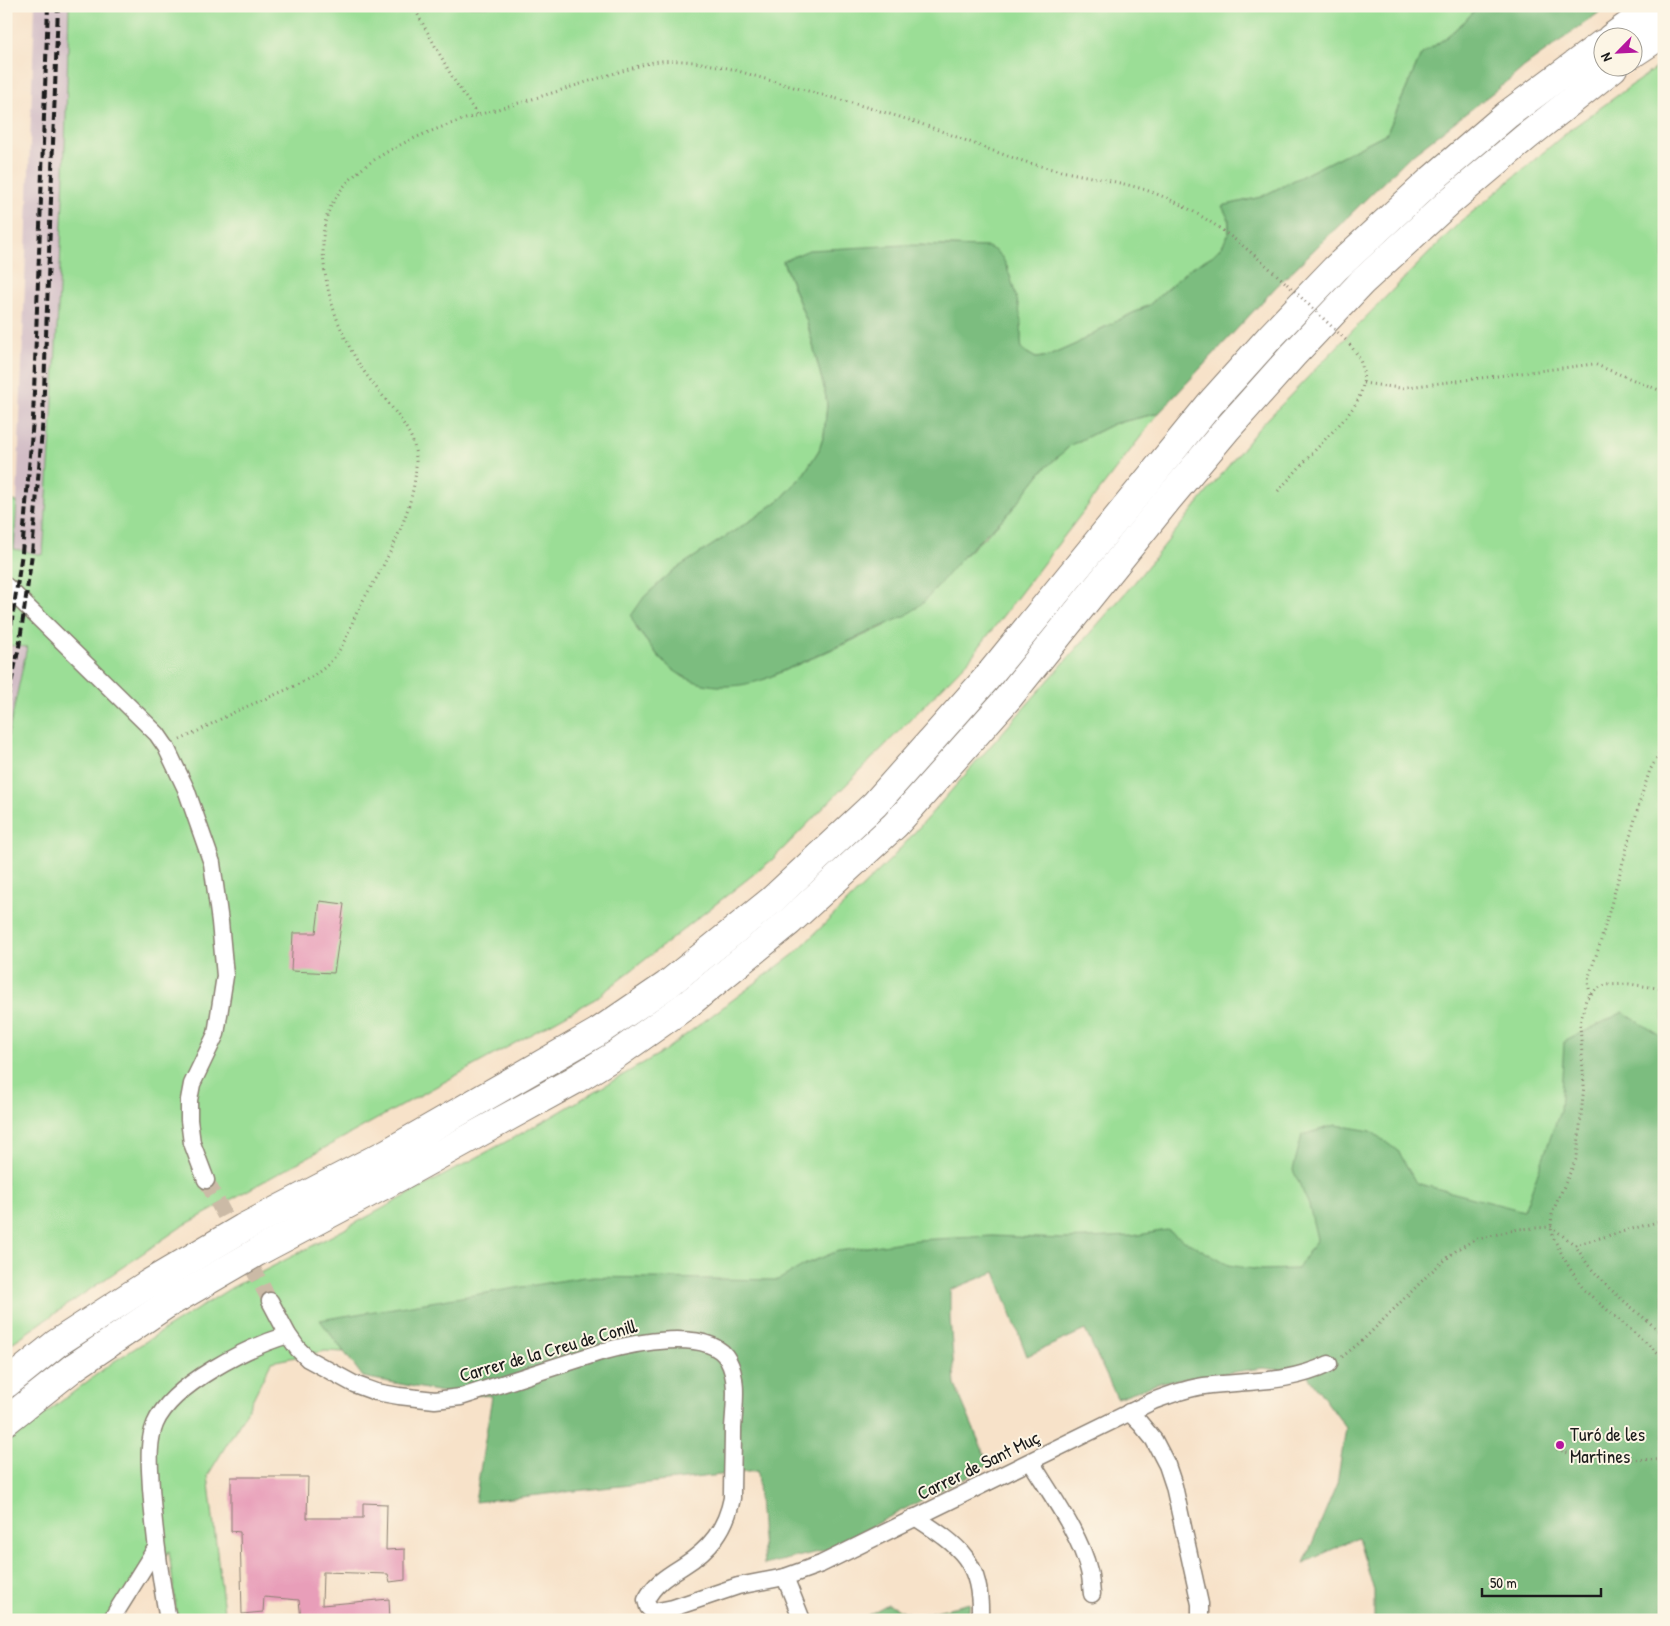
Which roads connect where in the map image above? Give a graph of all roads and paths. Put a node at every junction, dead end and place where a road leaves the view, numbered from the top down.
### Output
1 (413, 6) edge
2 (1655, 6) edge
3 (1625, 28) edge
4 (1664, 33) edge
5 (1642, 47) edge
6 (1592, 51) edge
7 (1600, 78) edge
8 (478, 116) junction
9 (1364, 383) junction
10 (1664, 392) edge
11 (1278, 491) dead end
12 (6, 586) edge
13 (1664, 746) edge
14 (166, 747) junction
15 (1664, 988) edge
16 (1590, 994) junction
17 (206, 1180) tunnel mouth
18 (1664, 1220) edge
19 (1551, 1227) junction
20 (1575, 1245) junction
21 (270, 1301) tunnel mouth
22 (288, 1335) junction
23 (1664, 1335) edge
24 (1664, 1358) edge
25 (1329, 1364) joint
26 (6, 1384) edge
27 (1129, 1412) junction
28 (6, 1421) edge
29 (1557, 1449) dead end
30 (1664, 1460) edge
31 (1031, 1462) junction
32 (915, 1517) junction
33 (156, 1548) junction
34 (1663, 1552) edge
35 (1664, 1567) edge
36 (785, 1577) junction
37 (1092, 1594) dead end
38 (648, 1606) joint
39 (111, 1620) edge
40 (168, 1620) edge
41 (802, 1620) edge
42 (980, 1620) edge
43 (1200, 1620) edge

1 - 8 path
2 - 3 highway
4 - 5 highway
6 - 26 highway
7 - 28 highway
8 - 9 path, bridge
8 - 14 path
9 - 10 path
9 - 11 path
12 - 14 street
13 - 16 path
14 - 17 street
15 - 16 path
16 - 19 path
18 - 20 path
19 - 20 path
19 - 24 path
19 - 25 path
20 - 23 path
21 - 22 street
22 - 33 street
22 - 38 street, Carrer de la Creu de Conill
25 - 27 street, Carrer de Sant Muç
27 - 31 street, Carrer de Sant Muç
27 - 43 street
29 - 30 path
31 - 32 street, Carrer de Sant Muç
31 - 37 street
32 - 36 street, Carrer de Sant Muç
32 - 42 street
33 - 39 street
33 - 40 street
34 - 35 path
36 - 38 street, Carrer de Sant Muç
36 - 41 street

